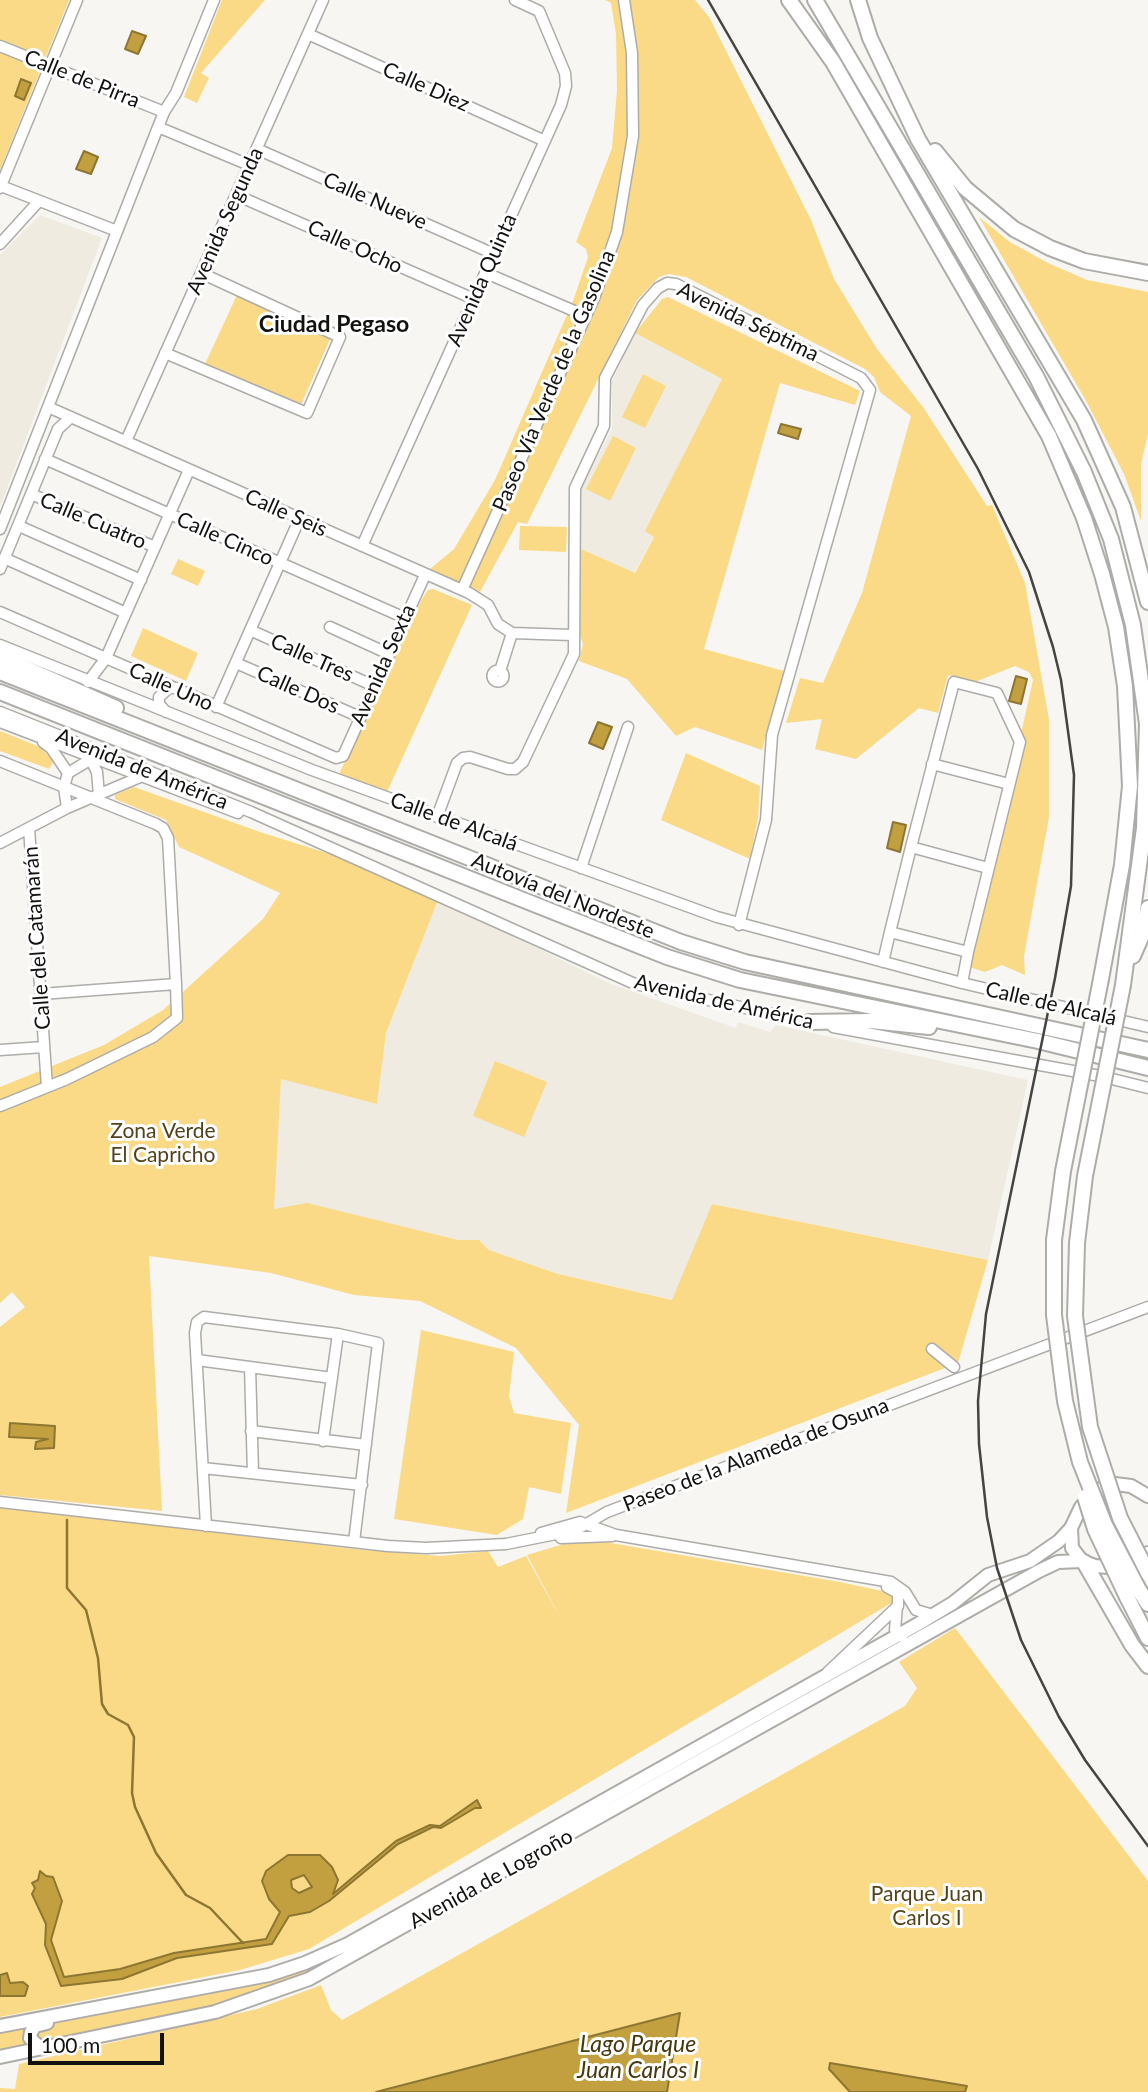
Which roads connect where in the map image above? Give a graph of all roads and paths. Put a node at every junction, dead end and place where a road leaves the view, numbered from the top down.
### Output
1 (77, 0) edge
2 (214, 0) edge
3 (323, 0) edge
4 (624, 0) edge
5 (789, 0) edge
6 (799, 0) edge
7 (816, 0) edge
8 (858, 0) edge
9 (519, 1) edge
10 (308, 34) junction
11 (0, 46) edge
12 (833, 62) junction
13 (51, 67) junction
14 (894, 92) junction
15 (164, 111) junction
16 (158, 127) junction
17 (545, 141) junction
18 (257, 149) junction
19 (249, 165) junction
20 (0, 187) edge
21 (236, 195) junction
22 (39, 201) junction
23 (117, 231) junction
24 (0, 244) edge
25 (494, 254) junction
26 (201, 273) junction
27 (486, 273) junction
28 (1148, 273) edge
29 (474, 299) junction
30 (586, 316) junction
31 (165, 353) junction
32 (48, 407) junction
33 (71, 417) junction
34 (126, 441) junction
35 (45, 459) junction
36 (188, 470) junction
37 (31, 494) junction
38 (169, 514) junction
39 (299, 520) junction
40 (19, 526) junction
41 (0, 529) edge
42 (362, 546) junction
43 (155, 548) junction
44 (4, 558) junction
45 (279, 563) junction
46 (0, 569) edge
47 (425, 575) junction
48 (141, 580) junction
49 (462, 590) junction
50 (1148, 601) edge
51 (0, 612) edge
52 (126, 613) junction
53 (405, 618) junction
54 (330, 627) dead end
55 (250, 630) junction
56 (512, 633) junction
57 (572, 635) junction
58 (0, 642) edge
59 (389, 654) junction
60 (0, 657) edge
61 (106, 658) junction
62 (236, 663) junction
63 (500, 671) dead end
64 (0, 672) edge
65 (88, 682) junction
66 (374, 686) junction
67 (176, 688) junction
68 (0, 692) edge
69 (216, 708) junction
70 (0, 712) edge
71 (166, 712) junction
72 (360, 717) junction
73 (0, 722) edge
74 (628, 727) dead end
75 (31, 734) junction
76 (62, 737) junction
77 (343, 756) joint
78 (112, 757) junction
79 (91, 758) junction
80 (0, 761) edge
81 (932, 764) junction
82 (68, 773) junction
83 (140, 777) junction
84 (1009, 784) junction
85 (64, 787) junction
86 (95, 796) junction
87 (67, 808) junction
88 (437, 817) junction
89 (29, 828) junction
90 (284, 828) junction
91 (0, 843) edge
92 (911, 847) junction
93 (477, 862) junction
94 (580, 868) junction
95 (988, 868) junction
96 (1148, 908) edge
97 (739, 925) junction
98 (890, 932) junction
99 (968, 952) junction
100 (883, 962) junction
101 (1127, 970) junction
102 (962, 983) junction
103 (176, 984) junction
104 (41, 994) junction
105 (809, 1022) junction
106 (1146, 1026) edge
107 (964, 1027) junction
108 (44, 1047) junction
109 (0, 1050) edge
110 (1148, 1050) edge
111 (1148, 1068) edge
112 (47, 1087) junction
113 (1148, 1088) edge
114 (0, 1106) edge
115 (1075, 1285) junction
116 (1148, 1307) edge
117 (338, 1334) junction
118 (932, 1349) dead end
119 (197, 1360) junction
120 (250, 1367) junction
121 (954, 1367) dead end
122 (332, 1378) junction
123 (251, 1431) junction
124 (323, 1441) junction
125 (366, 1446) junction
126 (203, 1468) junction
127 (253, 1473) junction
128 (362, 1485) junction
129 (1146, 1493) edge
130 (0, 1502) edge
131 (585, 1523) junction
132 (206, 1526) junction
133 (1071, 1528) junction
134 (616, 1535) junction
135 (544, 1538) junction
136 (354, 1542) junction
137 (522, 1542) junction
138 (1148, 1553) edge
139 (1083, 1561) junction
140 (1148, 1573) edge
141 (846, 1576) junction
142 (1133, 1594) junction
143 (1148, 1604) edge
144 (898, 1606) junction
145 (933, 1615) junction
146 (898, 1635) junction
147 (1148, 1638) edge
148 (915, 1641) junction
149 (1148, 1666) edge
150 (823, 1677) junction
151 (101, 2007) junction
152 (0, 2026) edge
153 (40, 2048) junction
154 (0, 2057) edge

1 - 13 street
2 - 15 street
3 - 10 street, Avenida Segunda
4 - 30 street, Paseo Vía Verde de la Gasolina
5 - 12 highway
6 - 12 highway
7 - 101 highway
8 - 14 highway
9 - 17 street, Avenida Quinta
10 - 17 street, Calle Diez
10 - 18 street, Avenida Segunda
11 - 13 street, Calle de Pirra
12 - 142 highway, bridge
13 - 15 street, Calle de Pirra
13 - 20 street
14 - 28 highway
14 - 50 highway
15 - 16 street
16 - 19 street
16 - 23 street
17 - 25 street, Avenida Quinta
18 - 19 street, Avenida Segunda
18 - 25 street, Calle Nueve
19 - 21 street, Avenida Segunda
20 - 22 street
21 - 26 street, Avenida Segunda
21 - 29 street, Calle Ocho
22 - 23 street
22 - 24 street
23 - 32 street
25 - 27 street, Avenida Quinta
26 - 31 street, Avenida Segunda
26 - 31 street
27 - 29 street, Avenida Quinta
27 - 30 street
29 - 42 street, Avenida Quinta
30 - 49 street, Paseo Vía Verde de la Gasolina
31 - 34 street, Avenida Segunda
32 - 33 street, Calle Seis
32 - 41 street
33 - 34 street, Calle Seis
33 - 35 street
34 - 36 street, Calle Seis
35 - 37 street
35 - 38 street, Calle Cinco
36 - 38 street
36 - 39 street, Calle Seis
37 - 40 street
37 - 43 street, Calle Cuatro
38 - 43 street
38 - 45 street, Calle Cinco
39 - 42 street, Calle Seis
39 - 45 street
40 - 44 street
40 - 48 street
42 - 47 street, Calle Seis
43 - 48 street
44 - 46 street
44 - 52 street
45 - 53 street, Calle Cinco
45 - 55 street
47 - 49 street, Calle Seis
47 - 53 street, Avenida Sexta
48 - 52 street
49 - 56 street, Calle Seis
51 - 61 street, Calle Uno
52 - 61 street
53 - 59 street, Avenida Sexta
54 - 59 street
55 - 62 street
55 - 66 street, Calle Tres
56 - 57 street
56 - 63 street
57 - 88 street, Avenida Séptima
57 - 97 street, Avenida Séptima
58 - 65 street, Calle de Alcalá
59 - 66 street, Avenida Sexta
60 - 93 highway
61 - 65 street
61 - 67 street, Calle Uno
62 - 69 street
62 - 72 street, Calle Dos
64 - 93 highway, Autovía del Nordeste
65 - 71 street, Calle de Alcalá
66 - 72 street, Avenida Sexta
67 - 69 street, Calle Uno
67 - 71 street
68 - 107 highway, Autovía del Nordeste
69 - 77 street, Calle Uno
70 - 76 street, Avenida de América
71 - 88 street, Calle de Alcalá
72 - 77 street, Avenida Sexta
73 - 75 street, Avenida de América
74 - 94 street
75 - 79 street, Avenida de América
75 - 82 street
76 - 78 street, Avenida de América
76 - 79 street
78 - 79 street
78 - 90 street, Avenida de América
79 - 82 street
79 - 83 street, Avenida de América
79 - 86 street
80 - 85 street
81 - 84 street
81 - 84 street, Calle de Alcalá
81 - 92 street, Calle de Alcalá
82 - 85 street
83 - 86 street
83 - 90 street, Avenida de América
84 - 95 street, Calle de Alcalá
85 - 86 street
85 - 87 street
86 - 87 street
86 - 103 street
87 - 89 street
88 - 94 street, Calle de Alcalá
89 - 91 street
89 - 104 street, Calle del Catamarán
90 - 105 street, Avenida de América
92 - 95 street
92 - 98 street, Calle de Alcalá
93 - 110 highway, Autovía del Nordeste
94 - 97 street, Calle de Alcalá
95 - 99 street, Calle de Alcalá
96 - 101 highway
97 - 100 street, Calle de Alcalá
98 - 99 street
98 - 100 street, Calle de Alcalá
99 - 102 street, Calle de Alcalá
100 - 102 street, Calle de Alcalá
101 - 115 highway, bridge
102 - 106 street, Calle de Alcalá
103 - 104 street
103 - 112 street
104 - 108 street, Calle del Catamarán
105 - 107 highway
105 - 113 street, Avenida de América
107 - 111 highway, Autovía del Nordeste
108 - 109 street, Calle del Catamarán
108 - 112 street, Calle del Catamarán
112 - 114 street
115 - 138 highway, bridge
115 - 140 highway, bridge
116 - 131 street, Paseo de la Alameda de Osuna
117 - 119 street
117 - 122 street
117 - 125 street
118 - 121 street
119 - 120 street
119 - 126 street
120 - 122 street
120 - 123 street
122 - 124 street
123 - 124 street
123 - 127 street
124 - 125 street
125 - 128 street
126 - 127 street
126 - 132 street
127 - 128 street
128 - 136 street
129 - 133 main road, Avenida de Logroño
130 - 132 street, Paseo de la Alameda de Osuna
131 - 134 street
131 - 135 street, Paseo de la Alameda de Osuna
131 - 137 street
132 - 136 street, Paseo de la Alameda de Osuna
133 - 139 main road
133 - 145 main road, Avenida de Logroño
134 - 135 street
134 - 141 street
135 - 137 street, Paseo de la Alameda de Osuna
136 - 137 street, Paseo de la Alameda de Osuna
138 - 139 main road, Avenida de Logroño
139 - 148 main road, Avenida de Logroño
139 - 149 highway
141 - 144 street
141 - 145 street
142 - 143 highway
142 - 147 highway
144 - 146 street
144 - 150 street, Avenida de Logroño
145 - 146 main road, Avenida de Logroño
146 - 148 street
146 - 150 main road, Avenida de Logroño
148 - 153 main road, Avenida de Logroño
150 - 151 main road, Avenida de Logroño
151 - 152 main road, Avenida de Logroño
151 - 153 main road, Avenida de Logroño
153 - 154 main road, Avenida de Logroño

